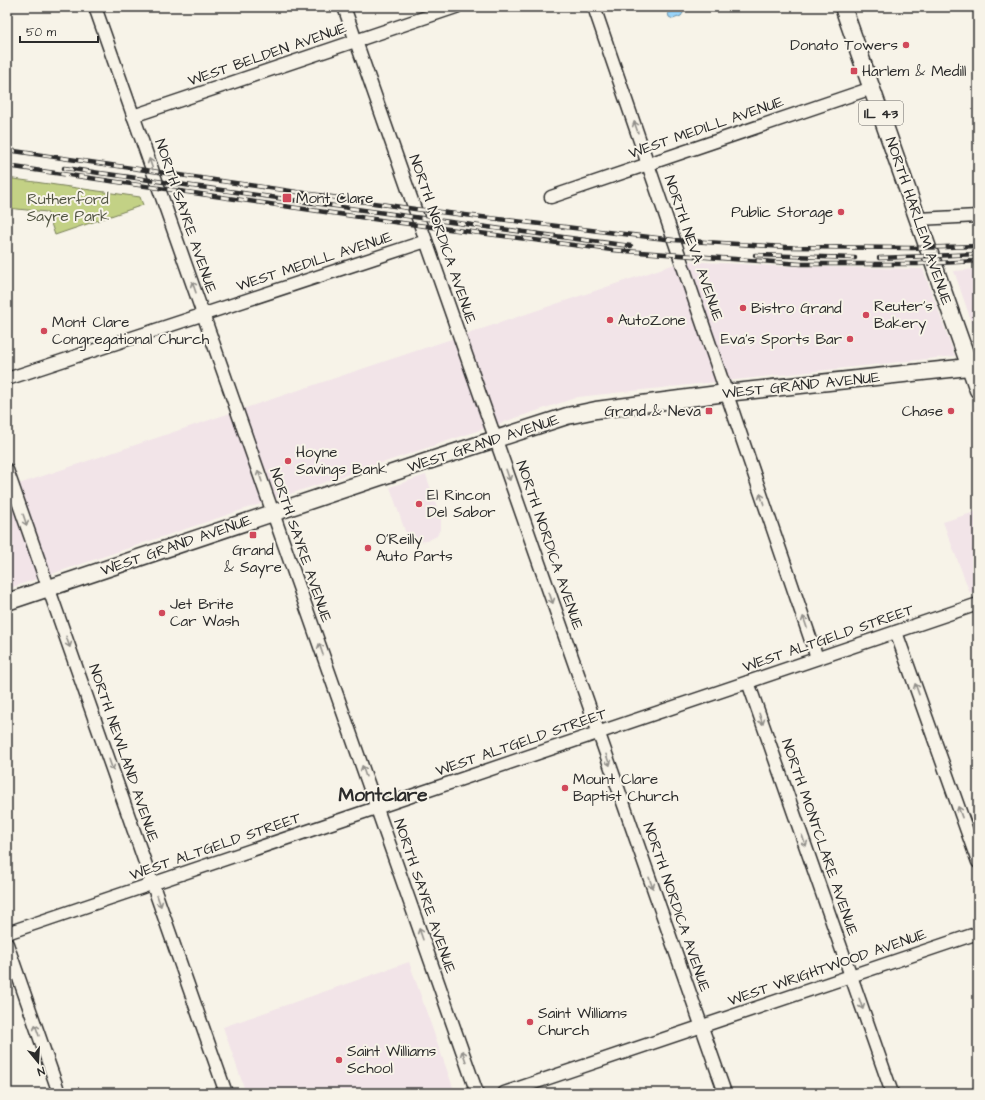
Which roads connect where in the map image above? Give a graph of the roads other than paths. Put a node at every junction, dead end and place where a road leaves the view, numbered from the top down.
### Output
1 (95, 7) edge
2 (344, 7) edge
3 (456, 7) edge
4 (594, 7) edge
5 (843, 7) edge
6 (356, 40) junction
7 (872, 88) junction
8 (134, 116) junction
9 (648, 164) junction
10 (551, 197) dead end
11 (978, 216) edge
12 (918, 219) junction
13 (426, 241) junction
14 (203, 314) junction
15 (974, 366) edge
16 (7, 379) edge
17 (978, 390) edge
18 (726, 393) junction
19 (495, 438) junction
20 (7, 470) edge
21 (273, 513) junction
22 (48, 588) junction
23 (7, 602) edge
24 (978, 604) edge
25 (896, 632) junction
26 (817, 658) junction
27 (748, 682) junction
28 (598, 733) junction
29 (377, 808) junction
30 (978, 862) edge
31 (153, 884) junction
32 (7, 933) edge
33 (978, 933) edge
34 (7, 944) edge
35 (851, 976) junction
36 (701, 1026) junction
37 (59, 1093) edge
38 (226, 1093) edge
39 (477, 1093) edge
40 (504, 1093) edge
41 (725, 1093) edge
42 (892, 1093) edge

1 - 8 street, NORTH SAYRE AVENUE
2 - 6 street, NORTH NORDICA AVENUE
3 - 6 street, WEST BELDEN AVENUE
9 -> 4 street, NORTH NEVA AVENUE
5 - 7 main road, NORTH HARLEM AVENUE / IL 43
6 - 8 street, WEST BELDEN AVENUE
6 - 13 street, NORTH NORDICA AVENUE
7 - 9 street, WEST MEDILL AVENUE
7 - 12 main road, NORTH HARLEM AVENUE / IL 43
14 -> 8 street, NORTH SAYRE AVENUE
9 - 10 street, WEST MEDILL AVENUE
9 - 18 street, NORTH NEVA AVENUE
11 - 12 street
12 - 15 main road, NORTH HARLEM AVENUE / IL 43
13 - 14 street, WEST MEDILL AVENUE
13 - 19 street, NORTH NORDICA AVENUE
14 - 16 street, WEST MEDILL AVENUE
21 -> 14 street, NORTH SAYRE AVENUE
15 - 17 main road, NORTH HARLEM AVENUE / IL 43
15 - 18 main road, WEST GRAND AVENUE
18 - 19 main road, WEST GRAND AVENUE
26 -> 18 street, NORTH NEVA AVENUE
19 - 21 main road, WEST GRAND AVENUE
19 -> 28 street, NORTH NORDICA AVENUE
20 -> 22 street, NORTH NEWLAND AVENUE
21 - 22 main road, WEST GRAND AVENUE
29 -> 21 street, NORTH SAYRE AVENUE
22 - 23 main road, WEST GRAND AVENUE
22 -> 31 street, NORTH NEWLAND AVENUE
24 - 25 street, WEST ALTGELD STREET
25 - 26 street, WEST ALTGELD STREET
30 -> 25 street
26 - 27 street, WEST ALTGELD STREET
27 - 28 street, WEST ALTGELD STREET
27 -> 35 street, NORTH MONTCLARE AVENUE
28 - 29 street, WEST ALTGELD STREET
28 -> 36 street, NORTH NORDICA AVENUE
29 - 31 street, WEST ALTGELD STREET
39 -> 29 street, NORTH SAYRE AVENUE
31 - 32 street, WEST ALTGELD STREET
31 -> 38 street, NORTH NEWLAND AVENUE
33 - 35 street, WEST WRIGHTWOOD AVENUE
37 -> 34 street
35 - 36 street, WEST WRIGHTWOOD AVENUE
35 -> 42 street, NORTH MONTCLARE AVENUE
36 - 40 street, WEST WRIGHTWOOD AVENUE
36 - 41 street, NORTH NORDICA AVENUE

